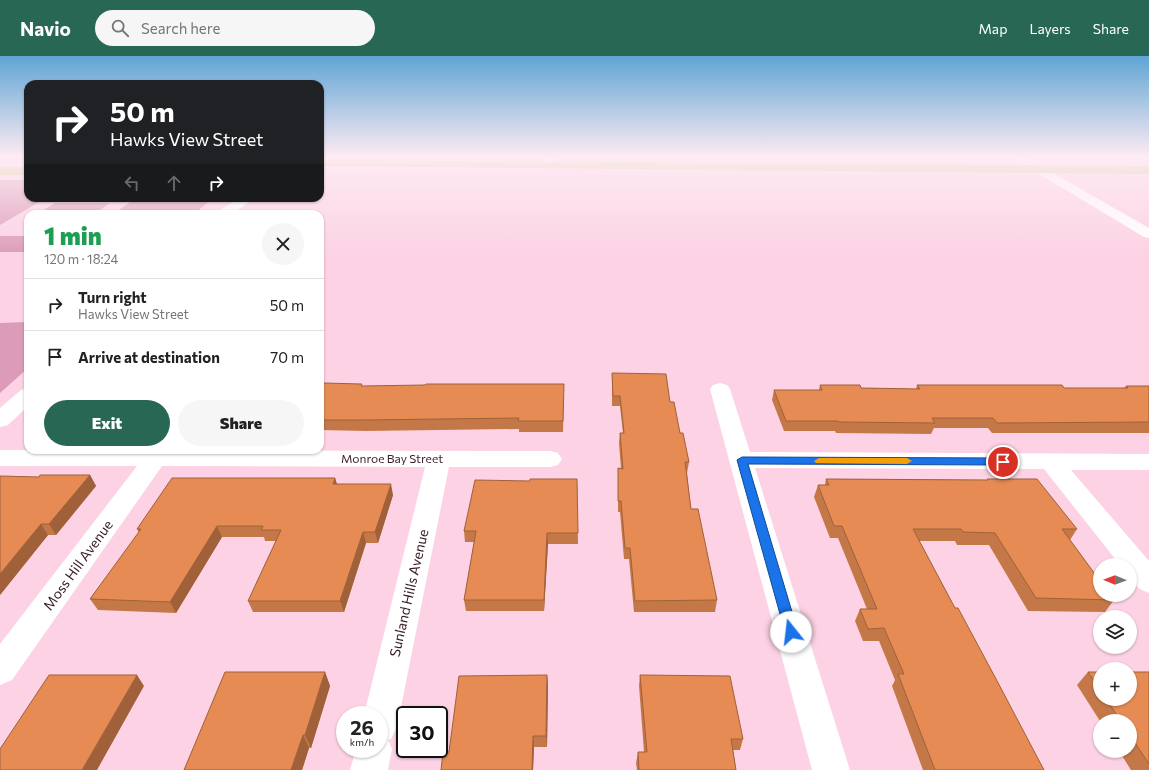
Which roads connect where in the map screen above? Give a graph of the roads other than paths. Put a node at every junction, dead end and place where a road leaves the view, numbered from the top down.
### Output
1 (1076, 190) edge
2 (242, 202) edge
3 (229, 210) edge
4 (1149, 234) edge
5 (720, 389) dead end
6 (24, 398) edge
7 (0, 420) edge
8 (0, 458) edge
9 (155, 459) junction
10 (439, 459) junction
11 (550, 459) dead end
12 (742, 460) junction
13 (1051, 462) junction
14 (1149, 462) edge
15 (1149, 581) edge
16 (0, 670) edge
17 (384, 706) edge
18 (372, 758) edge
19 (369, 770) edge
20 (831, 770) edge

1 - 4 street
2 - 3 street
5 - 12 street
6 - 7 street
8 - 9 street, Monroe Bay Street
9 - 10 street, Monroe Bay Street
9 - 16 street, Moss Hill Avenue
10 - 11 street, Monroe Bay Street
10 - 17 street, Sunland Hills Avenue
12 - 13 street
12 - 20 street
13 - 14 street
13 - 15 street
18 - 19 street

